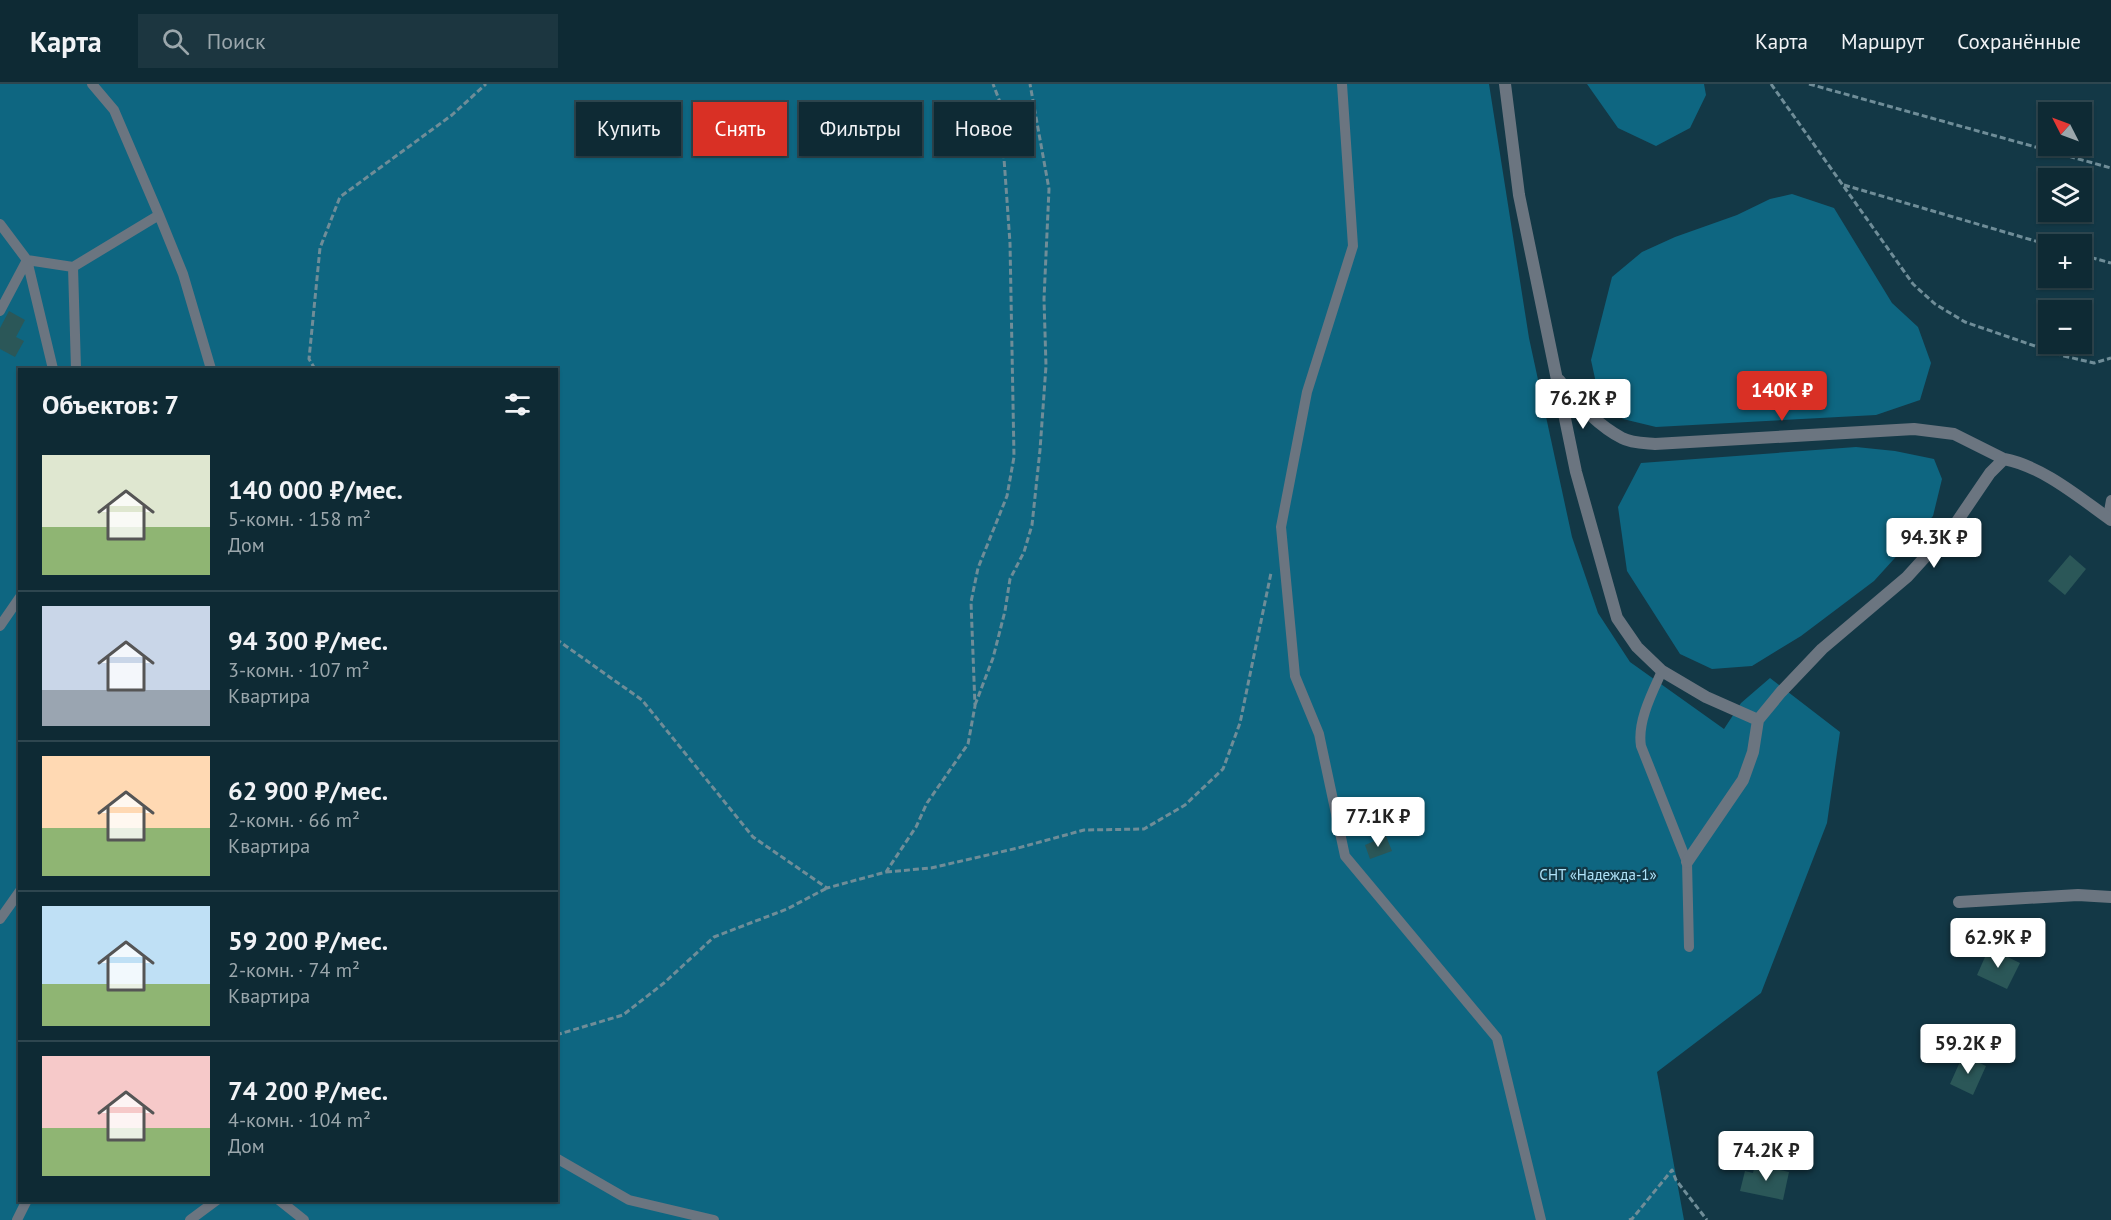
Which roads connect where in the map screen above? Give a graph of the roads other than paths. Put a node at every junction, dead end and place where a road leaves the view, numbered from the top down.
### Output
1 (92, 84) edge
2 (1342, 84) edge
3 (1505, 84) edge
4 (159, 215) junction
5 (0, 224) edge
6 (27, 260) junction
7 (73, 267) junction
8 (0, 311) edge
9 (53, 368) edge
10 (76, 368) edge
11 (211, 368) edge
12 (1558, 378) junction
13 (2004, 459) junction
14 (2111, 500) edge
15 (2109, 519) edge
16 (18, 600) edge
17 (0, 626) edge
18 (1662, 671) junction
19 (1758, 720) junction
20 (1687, 862) junction
21 (18, 894) edge
22 (2111, 897) edge
23 (1959, 902) dead end
24 (0, 919) edge
25 (1689, 947) dead end
26 (558, 1159) edge
27 (26, 1202) edge
28 (214, 1202) edge
29 (282, 1202) edge
30 (17, 1220) edge
31 (190, 1220) edge
32 (304, 1220) edge
33 (714, 1220) edge
34 (1541, 1220) edge

1 - 4 lane
2 - 34 lane
3 - 12 street
4 - 7 lane
4 - 11 lane
5 - 6 lane
6 - 7 lane
6 - 8 lane
6 - 9 lane
7 - 10 lane
12 - 13 street
12 - 18 street
13 - 15 street
13 - 19 street
14 - 15 lane
16 - 17 lane
18 - 19 street
18 - 20 lane
19 - 20 street
20 - 25 lane
21 - 24 lane
22 - 23 street
26 - 33 lane
27 - 30 lane
28 - 31 lane
29 - 32 lane

